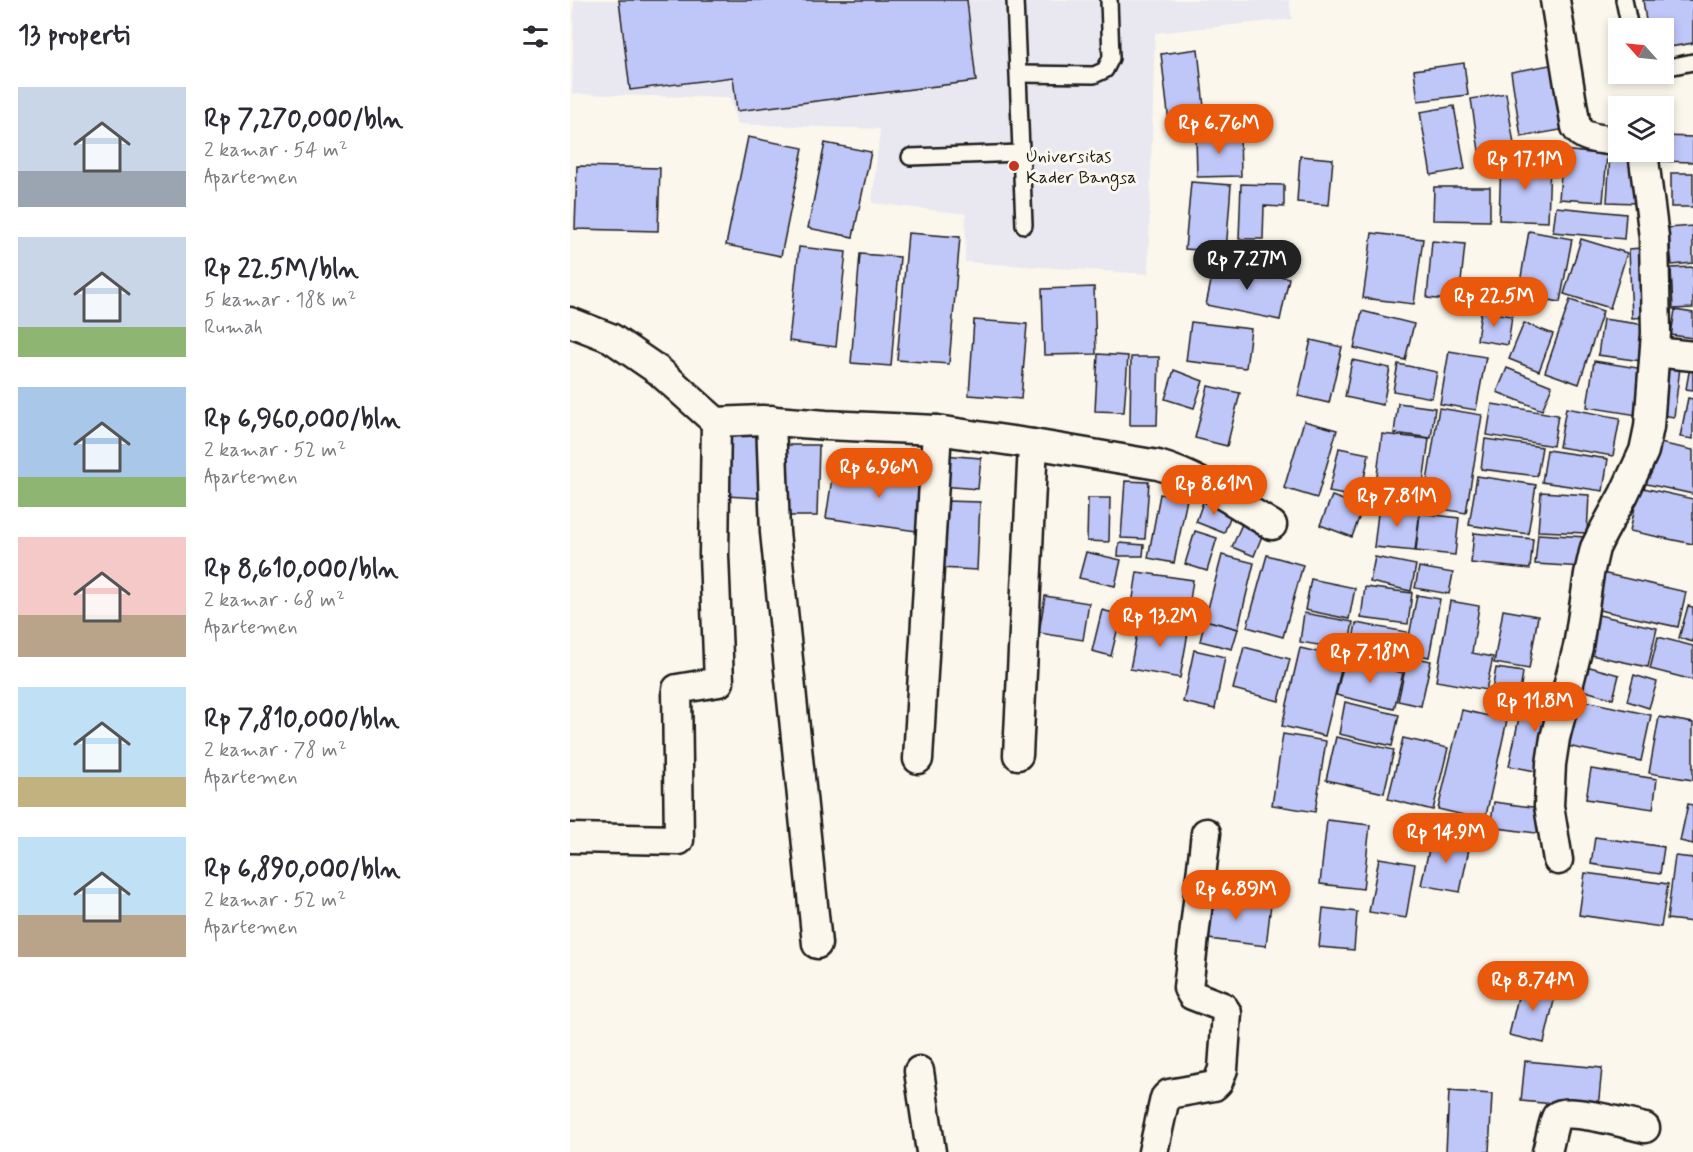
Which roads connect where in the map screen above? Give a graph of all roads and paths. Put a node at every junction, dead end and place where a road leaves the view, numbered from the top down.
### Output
1 (1016, 0) edge
2 (1108, 0) edge
3 (1556, 0) edge
4 (1624, 0) edge
5 (1628, 18) edge
6 (1693, 62) edge
7 (1674, 66) edge
8 (1019, 74) junction
9 (1608, 139) edge
10 (1021, 153) junction
11 (910, 157) dead end
12 (1644, 162) edge
13 (1024, 225) dead end
14 (570, 322) edge
15 (1655, 352) junction
16 (1693, 356) edge
17 (771, 420) junction
18 (716, 422) junction
19 (937, 430) junction
20 (1033, 444) junction
21 (1272, 525) dead end
22 (1018, 755) dead end
23 (918, 759) dead end
24 (1206, 833) dead end
25 (570, 838) edge
26 (1558, 861) dead end
27 (817, 944) dead end
28 (919, 1071) dead end
29 (1645, 1128) dead end
30 (931, 1152) edge
31 (1153, 1152) edge
32 (1547, 1152) edge

1 - 8 lane
2 - 8 lane
3 - 9 street
4 - 5 lane
6 - 7 lane
8 - 10 lane
10 - 11 lane
10 - 13 lane
12 - 15 street
14 - 18 street
15 - 16 street
15 - 26 street
17 - 18 street
17 - 19 street
17 - 27 street
18 - 25 street
19 - 20 street
19 - 23 street
20 - 21 street
20 - 22 street
24 - 31 street
28 - 30 street
29 - 32 street

